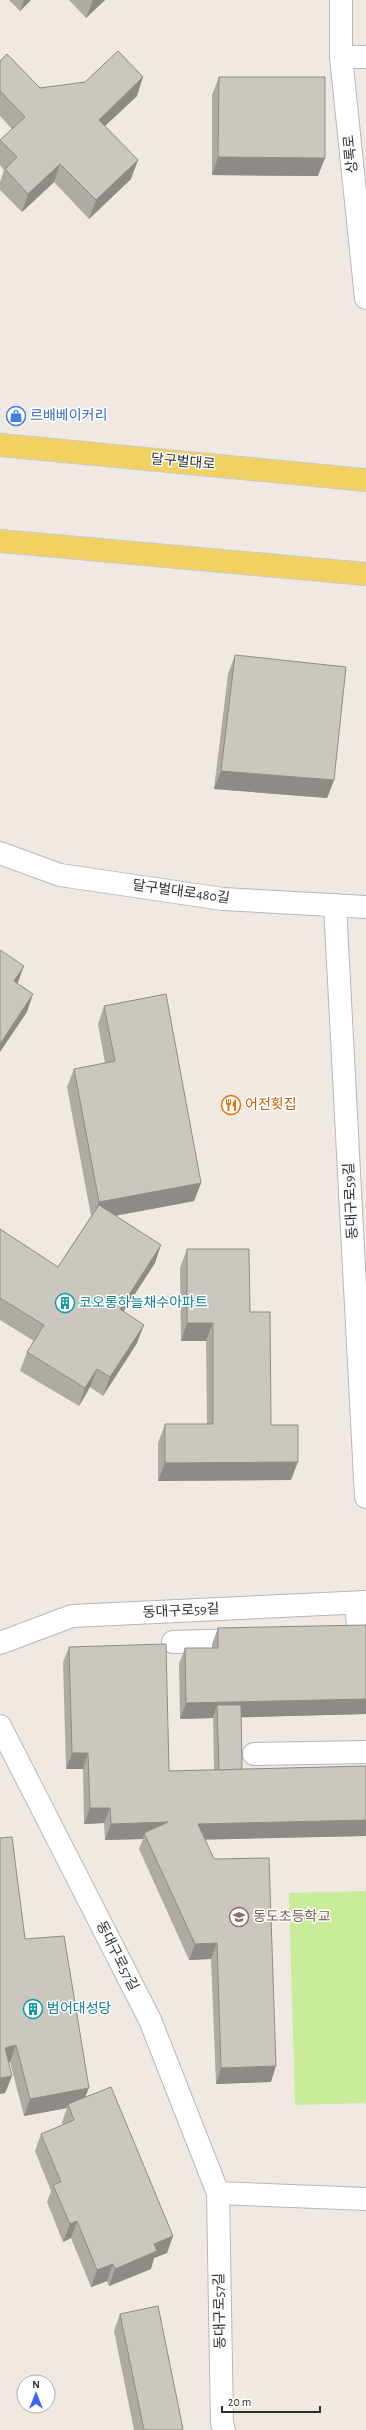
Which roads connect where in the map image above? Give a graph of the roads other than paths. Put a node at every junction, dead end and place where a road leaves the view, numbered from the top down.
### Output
1 (341, 0) edge
2 (341, 57) junction
3 (366, 57) edge
4 (366, 298) edge
5 (0, 445) edge
6 (366, 480) edge
7 (0, 541) edge
8 (366, 574) edge
9 (0, 853) edge
10 (335, 905) junction
11 (366, 907) edge
12 (366, 1497) edge
13 (361, 1602) edge
14 (362, 1636) edge
15 (335, 1637) edge
16 (266, 1639) edge
17 (173, 1642) dead end
18 (0, 1643) edge
19 (0, 1726) edge
20 (366, 1752) edge
21 (254, 1754) dead end
22 (218, 2193) junction
23 (366, 2199) edge
24 (224, 2430) edge

1 - 2 street, 상록로
2 - 3 street
2 - 4 street, 상록로
5 - 6 main road, 달구벌대로
7 - 8 main road
9 - 10 street, 달구벌대로480길
10 - 11 street, 달구벌대로480길
10 - 12 street, 동대구로59길
13 - 14 street
13 - 18 street, 동대구로59길
14 - 15 street
16 - 17 street
19 - 22 street, 동대구로57길
20 - 21 street
22 - 23 street
22 - 24 street, 동대구로57길

